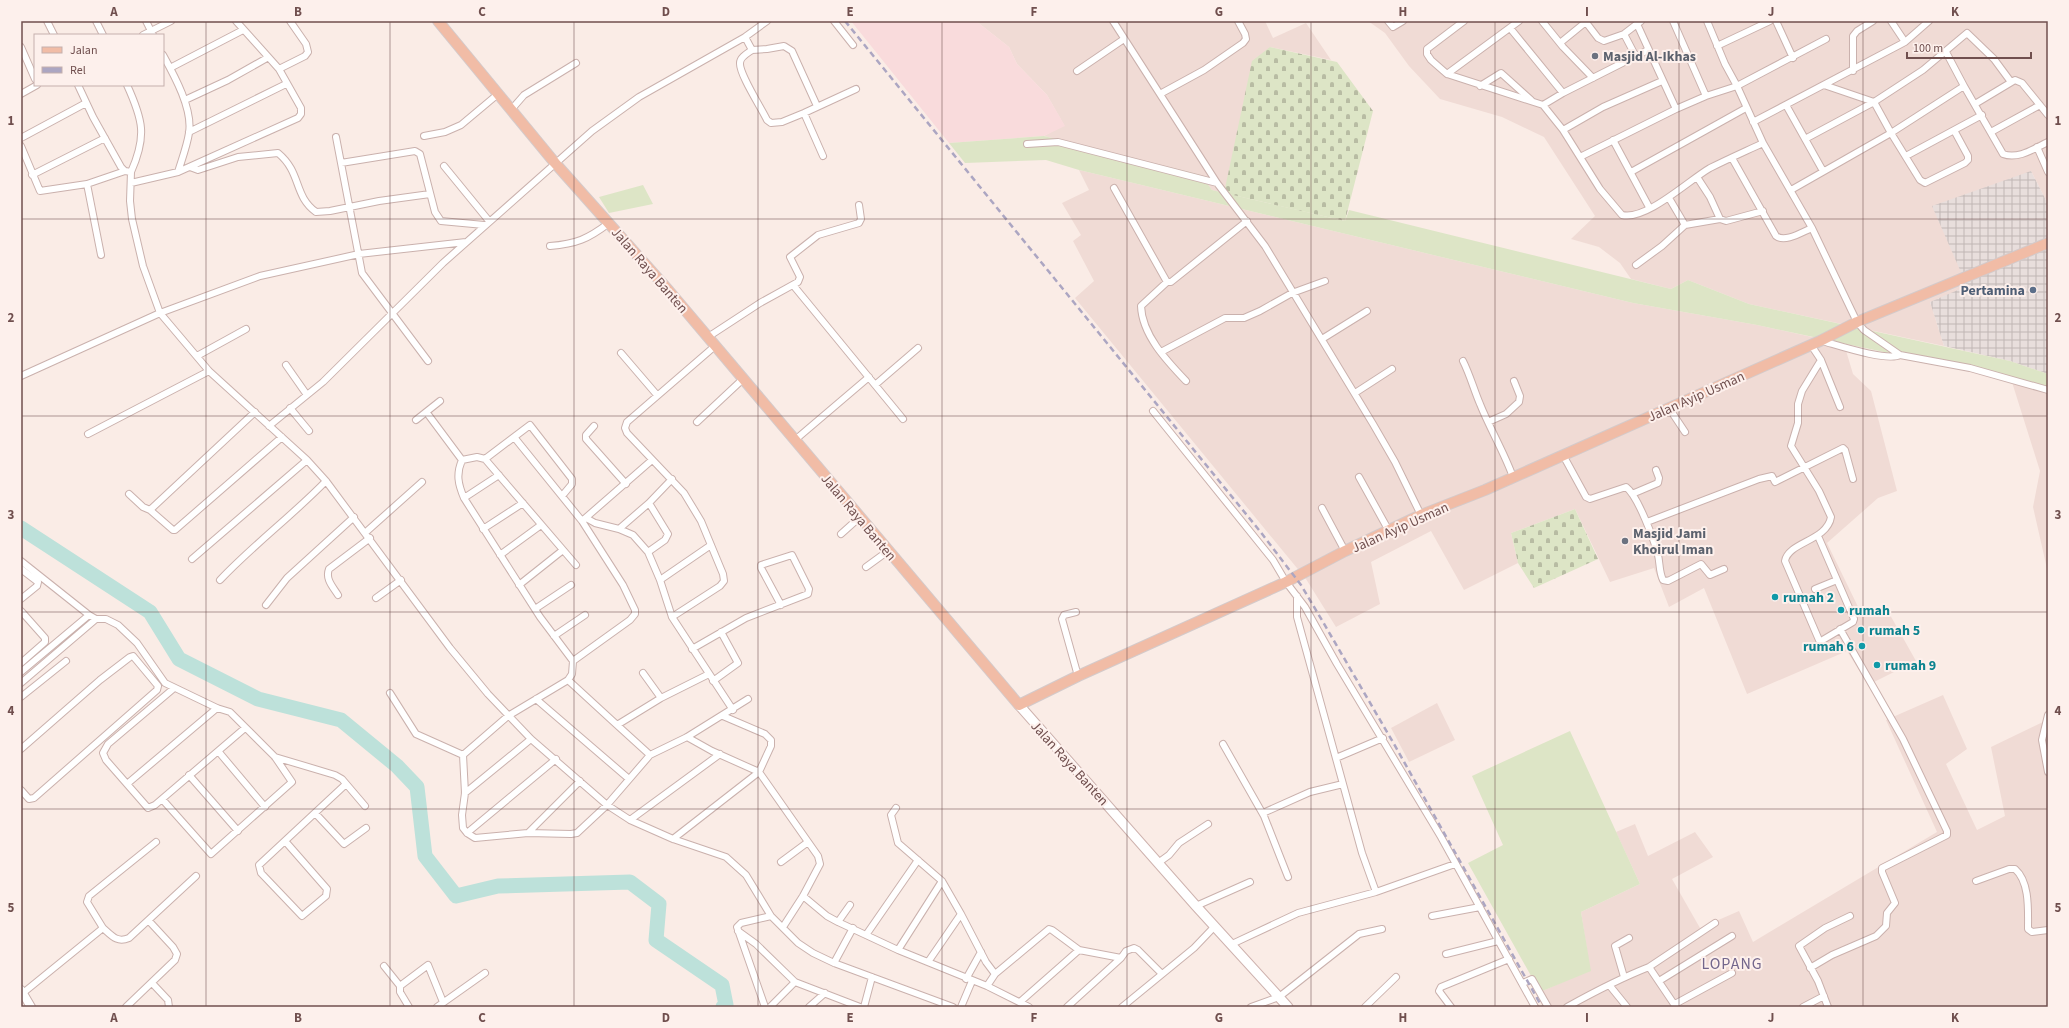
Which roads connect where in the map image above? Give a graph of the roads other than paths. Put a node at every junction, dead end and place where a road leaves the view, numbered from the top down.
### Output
1 (47, 21) edge
2 (96, 21) edge
3 (146, 21) edge
4 (171, 21) edge
5 (236, 21) edge
6 (290, 21) edge
7 (438, 21) edge
8 (767, 21) edge
9 (834, 21) edge
10 (1113, 21) edge
11 (1238, 21) edge
12 (1388, 21) edge
13 (1403, 21) edge
14 (1464, 21) edge
15 (1519, 21) edge
16 (1542, 21) edge
17 (1586, 21) edge
18 (1673, 21) edge
19 (1707, 21) edge
20 (1770, 21) edge
21 (1776, 21) edge
22 (1873, 21) edge
23 (1891, 21) edge
24 (1928, 21) edge
25 (1639, 22) edge
26 (1510, 28) junction
27 (243, 30) junction
28 (152, 33) edge
29 (54, 34) edge
30 (102, 34) edge
31 (1624, 34) junction
32 (745, 37) junction
33 (1124, 39) junction
34 (1826, 39) dead end
35 (1905, 42) junction
36 (1560, 43) junction
37 (853, 45) dead end
38 (1717, 46) junction
39 (21, 47) edge
40 (752, 50) junction
41 (1648, 50) junction
42 (1946, 52) junction
43 (1635, 55) junction
44 (164, 57) edge
45 (267, 58) junction
46 (1793, 58) junction
47 (576, 63) dead end
48 (170, 68) junction
49 (279, 69) junction
50 (1853, 71) junction
51 (1077, 72) dead end
52 (1446, 74) junction
53 (34, 77) edge
54 (1593, 78) junction
55 (1662, 81) junction
56 (2011, 82) junction
57 (286, 84) junction
58 (1824, 85) junction
59 (35, 86) edge
60 (78, 86) edge
61 (127, 86) edge
62 (1480, 86) junction
63 (1738, 86) junction
64 (1964, 86) junction
65 (856, 89) dead end
66 (1563, 93) junction
67 (21, 94) edge
68 (498, 94) junction
69 (1160, 94) junction
70 (1706, 96) junction
71 (184, 100) junction
72 (1874, 102) junction
73 (86, 103) junction
74 (1534, 103) junction
75 (1975, 104) junction
76 (1543, 105) junction
77 (1786, 105) junction
78 (2040, 105) junction
79 (817, 106) junction
80 (1746, 108) junction
81 (1676, 109) junction
82 (511, 110) junction
83 (804, 114) junction
84 (1982, 115) junction
85 (2048, 115) edge
86 (1753, 122) junction
87 (1563, 130) junction
88 (189, 132) junction
89 (1955, 132) junction
90 (1992, 132) junction
91 (1891, 133) junction
92 (424, 136) dead end
93 (336, 137) dead end
94 (21, 138) edge
95 (105, 138) junction
96 (1805, 139) junction
97 (1613, 140) junction
98 (2048, 142) edge
99 (1764, 143) junction
100 (1027, 144) dead end
101 (21, 146) edge
102 (2037, 148) junction
103 (823, 156) dead end
104 (1906, 156) junction
105 (1580, 158) junction
106 (1732, 158) junction
107 (341, 163) junction
108 (554, 163) junction
109 (444, 166) dead end
110 (190, 167) junction
111 (1823, 171) junction
112 (128, 172) junction
113 (178, 172) junction
114 (1631, 172) junction
115 (2048, 172) edge
116 (32, 175) junction
117 (1697, 177) junction
118 (131, 183) junction
119 (1217, 183) junction
120 (88, 184) junction
121 (1114, 188) dead end
122 (1791, 190) junction
123 (430, 194) junction
124 (1669, 198) junction
125 (859, 205) dead end
126 (348, 206) junction
127 (1649, 208) junction
128 (1763, 211) junction
129 (1720, 220) junction
130 (1247, 221) junction
131 (609, 222) junction
132 (486, 223) junction
133 (1685, 225) junction
134 (1812, 228) junction
135 (466, 242) junction
136 (2048, 243) edge
137 (550, 246) dead end
138 (359, 254) junction
139 (101, 255) dead end
140 (1636, 265) dead end
141 (1325, 281) dead end
142 (1167, 282) junction
143 (794, 285) junction
144 (1292, 293) junction
145 (1367, 311) dead end
146 (160, 314) junction
147 (391, 314) junction
148 (1857, 322) junction
149 (246, 329) dead end
150 (708, 337) junction
151 (1322, 339) junction
152 (1820, 340) junction
153 (1811, 345) junction
154 (715, 346) junction
155 (918, 348) dead end
156 (1161, 352) junction
157 (621, 354) dead end
158 (1900, 355) junction
159 (197, 356) junction
160 (1821, 360) junction
161 (428, 361) dead end
162 (1463, 361) dead end
163 (286, 366) dead end
164 (1392, 369) dead end
165 (209, 371) junction
166 (21, 376) edge
167 (869, 377) junction
168 (743, 379) junction
169 (1186, 381) dead end
170 (1514, 381) dead end
171 (875, 385) junction
172 (2048, 390) edge
173 (1355, 393) junction
174 (307, 395) junction
175 (657, 395) junction
176 (440, 401) dead end
177 (1840, 407) dead end
178 (290, 408) junction
179 (1669, 408) junction
180 (1154, 411) dead end
181 (255, 412) junction
182 (427, 413) junction
183 (903, 419) dead end
184 (416, 420) dead end
185 (697, 422) dead end
186 (1488, 422) junction
187 (269, 426) junction
188 (594, 426) dead end
189 (309, 431) dead end
190 (1685, 432) dead end
191 (88, 434) dead end
192 (282, 437) junction
193 (514, 437) junction
194 (795, 440) junction
195 (1563, 455) junction
196 (485, 459) junction
197 (307, 460) junction
198 (462, 460) junction
199 (652, 460) junction
200 (1804, 468) junction
201 (1656, 470) dead end
202 (499, 475) junction
203 (1359, 477) dead end
204 (1513, 477) junction
205 (672, 479) junction
206 (1853, 479) dead end
207 (326, 481) junction
208 (422, 482) dead end
209 (626, 484) junction
210 (129, 494) dead end
211 (1632, 494) junction
212 (562, 496) junction
213 (464, 498) junction
214 (523, 503) junction
215 (649, 503) junction
216 (1322, 508) dead end
217 (150, 510) junction
218 (1421, 516) junction
219 (354, 517) junction
220 (860, 518) junction
221 (584, 519) junction
222 (1647, 522) junction
223 (541, 524) junction
224 (483, 529) junction
225 (619, 529) junction
226 (1389, 531) junction
227 (366, 532) junction
228 (841, 534) dead end
229 (1818, 536) junction
230 (370, 538) junction
231 (711, 545) junction
232 (563, 550) junction
233 (888, 551) junction
234 (1345, 551) junction
235 (648, 552) junction
236 (500, 555) junction
237 (192, 558) dead end
238 (21, 561) edge
239 (576, 565) dead end
240 (866, 567) dead end
241 (21, 569) edge
242 (1724, 569) dead end
243 (220, 580) dead end
244 (401, 580) junction
245 (660, 580) junction
246 (1837, 580) junction
247 (1286, 582) junction
248 (519, 584) junction
249 (571, 585) dead end
250 (1815, 589) dead end
251 (338, 595) dead end
252 (1296, 596) junction
253 (376, 598) dead end
254 (21, 599) edge
255 (266, 605) dead end
256 (781, 605) junction
257 (535, 609) junction
258 (21, 611) edge
259 (1076, 612) dead end
260 (89, 615) junction
261 (585, 615) dead end
262 (672, 617) junction
263 (96, 619) junction
264 (1840, 629) junction
265 (721, 632) junction
266 (554, 636) junction
267 (692, 649) junction
268 (66, 660) dead end
269 (573, 661) junction
270 (22, 662) edge
271 (21, 672) edge
272 (643, 673) dead end
273 (709, 674) junction
274 (1078, 676) junction
275 (568, 680) junction
276 (713, 680) junction
277 (21, 683) edge
278 (173, 689) junction
279 (390, 693) dead end
280 (21, 697) edge
281 (661, 698) junction
282 (536, 699) junction
283 (748, 699) dead end
284 (1019, 705) junction
285 (216, 708) junction
286 (732, 710) junction
287 (2048, 715) edge
288 (508, 716) junction
289 (723, 716) junction
290 (617, 725) junction
291 (245, 728) junction
292 (687, 737) junction
293 (1382, 738) junction
294 (531, 739) junction
295 (1223, 744) dead end
296 (21, 749) edge
297 (218, 751) junction
298 (720, 754) junction
299 (463, 755) junction
300 (650, 755) junction
301 (275, 757) junction
302 (1336, 758) junction
303 (556, 759) junction
304 (759, 772) junction
305 (2048, 772) edge
306 (189, 775) junction
307 (630, 779) junction
308 (580, 781) junction
309 (127, 784) junction
310 (346, 784) junction
311 (1343, 784) junction
312 (21, 790) edge
313 (465, 793) junction
314 (162, 798) junction
315 (608, 805) junction
316 (365, 806) dead end
317 (265, 807) junction
318 (896, 808) dead end
319 (315, 813) junction
320 (1263, 814) junction
321 (630, 820) junction
322 (1208, 824) dead end
323 (366, 828) dead end
324 (238, 831) junction
325 (467, 833) junction
326 (528, 833) junction
327 (673, 839) junction
328 (156, 842) dead end
329 (285, 842) junction
330 (808, 842) junction
331 (918, 860) junction
332 (781, 862) dead end
333 (1158, 863) junction
334 (1455, 864) junction
335 (196, 876) dead end
336 (1288, 877) dead end
337 (1976, 881) dead end
338 (942, 882) junction
339 (1250, 882) dead end
340 (1376, 892) junction
341 (803, 896) junction
342 (850, 905) dead end
343 (1196, 906) junction
344 (1480, 907) junction
345 (961, 914) junction
346 (771, 916) junction
347 (1432, 916) dead end
348 (1850, 916) dead end
349 (149, 920) junction
350 (838, 922) junction
351 (1715, 923) dead end
352 (1215, 926) junction
353 (783, 927) junction
354 (103, 928) junction
355 (853, 928) junction
356 (1382, 929) dead end
357 (2048, 930) edge
358 (738, 931) junction
359 (866, 935) junction
360 (1732, 936) dead end
361 (1629, 938) dead end
362 (1498, 941) junction
363 (1232, 944) junction
364 (898, 950) junction
365 (1079, 950) junction
366 (981, 952) junction
367 (1446, 954) dead end
368 (1121, 958) junction
369 (1509, 959) junction
370 (928, 962) junction
371 (834, 963) junction
372 (384, 966) dead end
373 (1649, 966) junction
374 (1810, 968) junction
375 (485, 973) dead end
376 (1732, 973) dead end
377 (995, 974) junction
378 (1162, 974) junction
379 (872, 977) junction
380 (1396, 977) dead end
381 (1624, 977) junction
382 (969, 980) junction
383 (1659, 981) junction
384 (795, 982) junction
385 (152, 983) junction
386 (1523, 983) junction
387 (400, 986) junction
388 (987, 986) junction
389 (1610, 986) junction
390 (22, 992) edge
391 (825, 993) junction
392 (1824, 996) junction
393 (1279, 997) junction
394 (443, 1002) junction
395 (1020, 1002) junction
396 (1676, 1006) edge
397 (31, 1007) edge
398 (126, 1007) edge
399 (169, 1007) edge
400 (409, 1007) edge
401 (437, 1007) edge
402 (765, 1007) edge
403 (770, 1007) edge
404 (809, 1007) edge
405 (860, 1007) edge
406 (864, 1007) edge
407 (953, 1007) edge
408 (961, 1007) edge
409 (1029, 1007) edge
410 (1067, 1007) edge
411 (1122, 1007) edge
412 (1251, 1007) edge
413 (1288, 1007) edge
414 (1365, 1007) edge
415 (1451, 1007) edge
416 (1535, 1007) edge
417 (1548, 1007) edge
418 (1567, 1007) edge
419 (1627, 1007) edge
420 (1803, 1007) edge
421 (1828, 1007) edge

1 - 29 street
2 - 30 street
3 - 28 street
4 - 28 street
5 - 27 street
6 - 49 street
7 - 68 main road, Jalan Raya Banten
8 - 32 street
9 - 37 street
10 - 33 street
11 - 69 street
12 - 13 street
14 - 52 street
15 - 26 street
16 - 36 street
17 - 31 street
17 - 36 street
18 - 70 street
19 - 38 street
20 - 38 street
21 - 46 street
22 - 50 street
23 - 35 street
24 - 35 street
25 - 31 street
25 - 41 street
26 - 52 street
26 - 66 street
27 - 45 street
27 - 48 street
31 - 43 street
32 - 40 street
32 - 108 street
33 - 51 street
33 - 69 street
34 - 46 street
35 - 50 street
36 - 54 street
38 - 63 street
39 - 53 street
40 - 79 street
40 - 83 street
41 - 43 street
41 - 55 street
42 - 56 street
42 - 64 street
42 - 72 street
43 - 54 street
44 - 48 street
45 - 49 street
45 - 71 street
46 - 63 street
47 - 82 street
48 - 71 street
49 - 57 street
50 - 58 street
52 - 62 street
54 - 66 street
55 - 81 street
55 - 87 street
56 - 75 street
56 - 78 street
57 - 88 street
57 - 110 street
58 - 72 street
58 - 77 street
59 - 67 street
60 - 73 street
61 - 112 street
62 - 74 street
62 - 74 street
63 - 70 street
63 - 80 street
64 - 75 street
64 - 91 street
65 - 79 street
66 - 76 street
68 - 82 main road, Jalan Raya Banten
68 - 92 street
69 - 119 street
70 - 81 street
71 - 88 street
72 - 91 street
72 - 96 street
73 - 94 street
73 - 95 street
74 - 76 street
75 - 84 street
76 - 87 street
77 - 86 street
77 - 96 street
78 - 85 street
78 - 90 street
79 - 83 street
80 - 86 street
80 - 114 street
81 - 97 street
82 - 108 main road, Jalan Raya Banten
83 - 103 street
84 - 89 street
84 - 90 street
86 - 99 street
87 - 105 street
88 - 113 street
89 - 104 street
89 - 104 street
90 - 102 street
91 - 104 street
91 - 111 street
93 - 107 street
95 - 112 street
95 - 116 street
96 - 111 street
97 - 105 street
97 - 114 street
98 - 102 street
99 - 106 street
99 - 122 street
100 - 119 street
101 - 116 street
102 - 115 street
105 - 127 street
106 - 117 street
106 - 128 street
107 - 123 street
107 - 126 street
108 - 131 main road, Jalan Raya Banten
108 - 132 street
109 - 132 street
110 - 113 street
110 - 126 street
111 - 122 street
112 - 118 street
112 - 120 street
113 - 118 street
114 - 127 street
116 - 120 street
117 - 124 street
117 - 129 street
118 - 146 street
119 - 130 street
120 - 139 street
121 - 142 street
122 - 134 street
123 - 126 street
123 - 132 street
124 - 127 street
124 - 133 street
125 - 143 street
126 - 138 street
128 - 129 street
128 - 134 street
129 - 133 street
130 - 142 street
130 - 144 street
131 - 137 street
131 - 150 main road, Jalan Raya Banten
132 - 135 street
133 - 140 street
134 - 148 street
135 - 138 street
135 - 147 street
136 - 148 main road, Jalan Ayip Usman
138 - 146 street
138 - 147 street
141 - 144 street
142 - 156 street
143 - 150 street
143 - 167 street
144 - 151 street
144 - 156 street
145 - 151 street
146 - 159 street
146 - 166 street
147 - 161 street
147 - 174 street
148 - 152 main road, Jalan Ayip Usman
148 - 158 street
149 - 159 street
150 - 154 main road, Jalan Raya Banten
151 - 173 street
152 - 153 main road, Jalan Ayip Usman
152 - 158 street
153 - 160 street
153 - 179 main road, Jalan Ayip Usman
154 - 168 main road, Jalan Raya Banten
154 - 175 street
155 - 171 street
156 - 169 street
157 - 175 street
158 - 172 street
159 - 165 street
160 - 177 street
160 - 200 street
162 - 186 street
163 - 174 street
164 - 173 street
165 - 181 street
165 - 191 street
167 - 171 street
167 - 194 street
168 - 185 street
168 - 194 main road, Jalan Raya Banten
170 - 186 street
171 - 183 street
173 - 218 street
174 - 178 street
175 - 199 street
176 - 182 street
178 - 187 street
178 - 189 street
179 - 190 street
179 - 195 main road, Jalan Ayip Usman
180 - 247 street
181 - 187 street
181 - 217 street
182 - 184 street
182 - 198 street
186 - 204 street
187 - 192 street
188 - 209 street
192 - 197 street
192 - 217 street
193 - 196 street
193 - 212 street
193 - 212 street
194 - 220 main road, Jalan Raya Banten
195 - 204 main road, Jalan Ayip Usman
195 - 211 street
196 - 198 street
196 - 202 street
197 - 207 street
197 - 237 street
198 - 213 street
199 - 205 street
199 - 209 street
200 - 206 street
200 - 222 street
200 - 229 street
201 - 211 street
202 - 213 street
202 - 214 street
203 - 226 street
204 - 218 main road, Jalan Ayip Usman
205 - 215 street
205 - 231 street
207 - 219 street
207 - 243 street
208 - 227 street
209 - 221 street
210 - 217 street
211 - 222 street
212 - 221 street
213 - 224 street
214 - 223 street
214 - 224 street
215 - 225 street
215 - 235 street
216 - 234 street
218 - 226 main road, Jalan Ayip Usman
219 - 227 street
219 - 255 street
220 - 228 street
220 - 233 main road, Jalan Raya Banten
221 - 225 street
221 - 269 street
222 - 242 street
223 - 232 street
223 - 236 street
224 - 236 street
225 - 235 street
226 - 234 main road, Jalan Ayip Usman
227 - 230 street
229 - 246 street
229 - 264 street
230 - 244 street
230 - 251 street
231 - 245 street
231 - 262 street
232 - 239 street
232 - 248 street
233 - 240 street
233 - 284 main road, Jalan Raya Banten
234 - 247 main road, Jalan Ayip Usman
235 - 245 street
236 - 248 street
238 - 260 street
241 - 254 street
244 - 253 street
244 - 288 street
245 - 262 street
246 - 250 street
246 - 264 street
247 - 252 street
247 - 274 main road, Jalan Ayip Usman
248 - 257 street
249 - 257 street
252 - 293 street
252 - 302 street
256 - 256 street
256 - 265 street
257 - 266 street
258 - 270 street
259 - 274 street
260 - 263 street
260 - 271 street
261 - 266 street
262 - 267 street
263 - 277 street
263 - 278 street
264 - 374 street
265 - 267 street
265 - 276 street
266 - 269 street
267 - 273 street
268 - 280 street
269 - 275 street
272 - 281 street
273 - 276 street
273 - 281 street
274 - 284 main road, Jalan Ayip Usman
275 - 282 street
275 - 290 street
276 - 286 street
278 - 285 street
278 - 309 street
279 - 299 street
281 - 290 street
282 - 288 street
282 - 307 street
283 - 286 street
284 - 333 main road, Jalan Raya Banten
285 - 291 street
285 - 309 street
286 - 289 street
287 - 305 street
288 - 294 street
288 - 299 street
289 - 292 street
289 - 304 street
290 - 300 street
291 - 297 street
291 - 301 street
292 - 298 street
292 - 300 street
293 - 302 street
293 - 334 street
294 - 303 street
294 - 313 street
295 - 320 street
296 - 312 street
297 - 306 street
297 - 317 street
298 - 304 street
298 - 321 street
299 - 313 street
300 - 307 street
301 - 310 street
301 - 317 street
302 - 311 street
303 - 308 street
303 - 325 street
304 - 327 street
304 - 330 street
306 - 314 street
306 - 324 street
307 - 315 street
308 - 315 street
308 - 326 street
309 - 314 street
310 - 316 street
310 - 319 street
311 - 320 street
311 - 340 street
313 - 325 street
314 - 324 street
315 - 321 street
315 - 326 street
317 - 324 street
318 - 331 street
319 - 323 street
319 - 329 street
320 - 336 street
321 - 327 street
322 - 333 street
325 - 326 street
327 - 346 street
328 - 354 street
329 - 329 street
330 - 332 street
330 - 341 street
331 - 338 street
331 - 359 street
333 - 343 main road, Jalan Raya Banten
334 - 340 street
334 - 344 street
335 - 349 street
337 - 357 street
338 - 345 street
338 - 364 street
339 - 343 street
340 - 363 street
341 - 350 street
341 - 353 street
342 - 350 street
343 - 352 main road, Jalan Raya Banten
344 - 347 street
344 - 362 street
345 - 366 street
345 - 370 street
346 - 353 street
346 - 358 street
348 - 374 street
349 - 354 street
349 - 385 street
350 - 355 street
351 - 373 street
352 - 363 main road, Jalan Raya Banten
352 - 378 street
353 - 371 street
354 - 390 street
355 - 359 street
355 - 371 street
356 - 393 street
358 - 384 street
358 - 402 street
359 - 364 street
360 - 383 street
361 - 381 street
362 - 367 street
362 - 369 street
363 - 393 main road, Jalan Raya Banten
364 - 370 street
365 - 368 street
365 - 377 street
365 - 395 street
366 - 377 street
366 - 382 street
368 - 378 street
368 - 410 street
369 - 386 street
369 - 415 street
370 - 382 street
371 - 379 street
372 - 387 street
373 - 381 street
373 - 383 street
374 - 392 street
375 - 394 street
376 - 396 street
377 - 388 street
378 - 411 street
379 - 406 street
379 - 407 street
380 - 414 street
381 - 389 street
382 - 388 street
382 - 408 street
383 - 396 street
384 - 391 street
384 - 403 street
385 - 398 street
385 - 399 street
386 - 416 street
386 - 417 street
387 - 394 street
387 - 400 street
388 - 395 street
389 - 418 street
389 - 419 street
390 - 397 street
391 - 404 street
391 - 405 street
392 - 420 street
392 - 421 street
393 - 412 street
393 - 413 main road, Jalan Raya Banten
394 - 401 street
395 - 409 street

